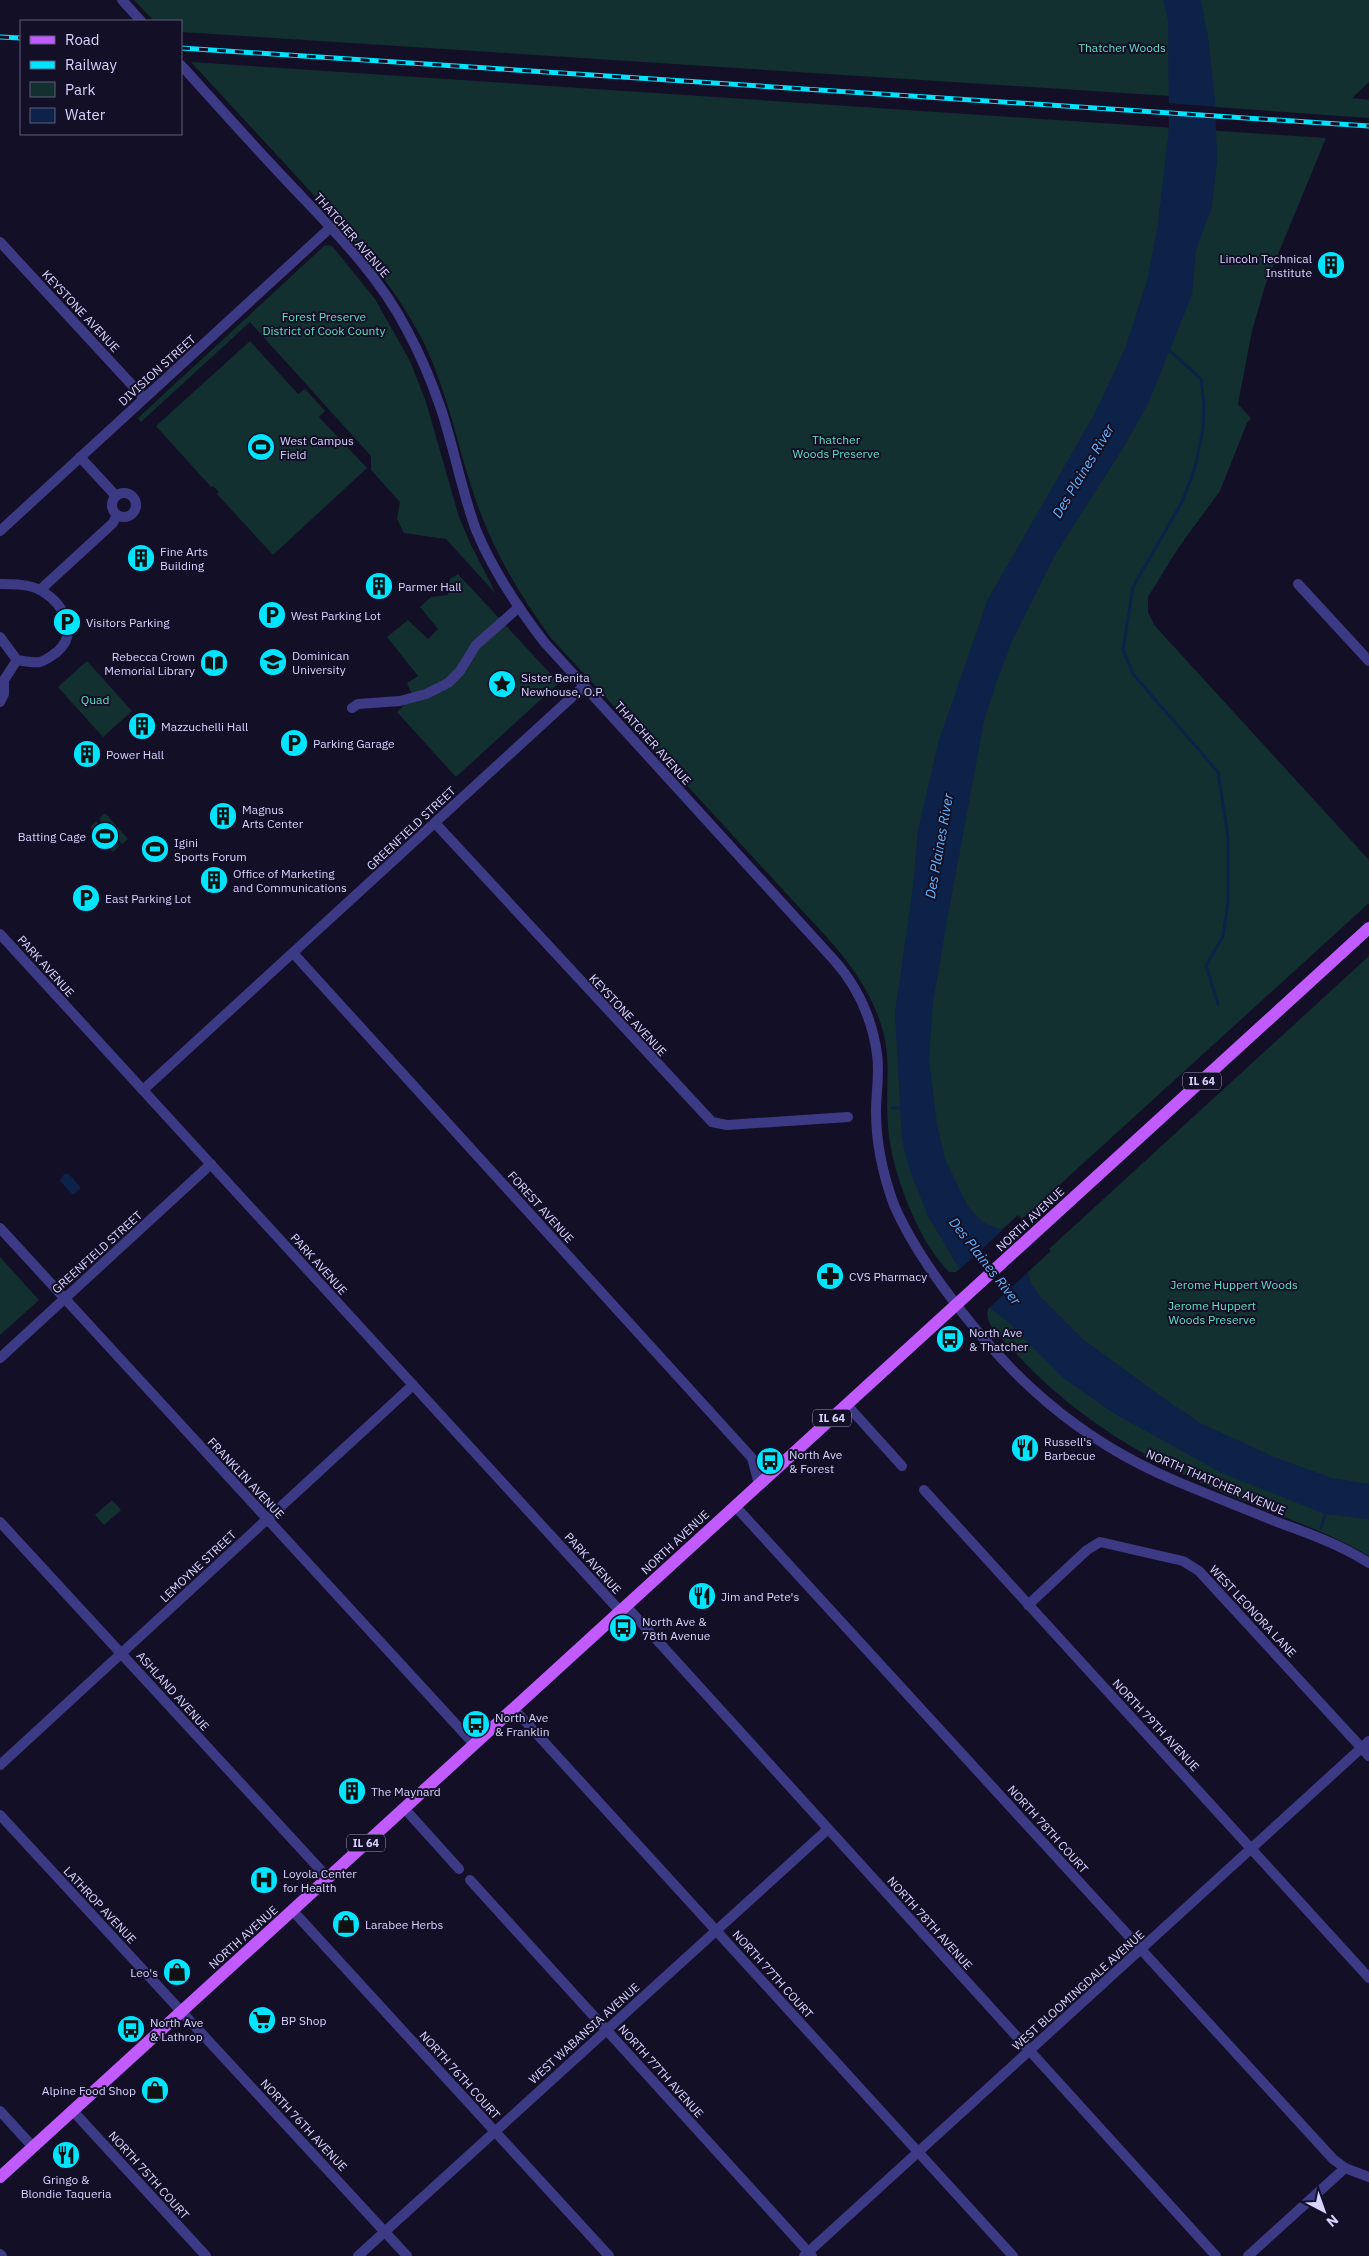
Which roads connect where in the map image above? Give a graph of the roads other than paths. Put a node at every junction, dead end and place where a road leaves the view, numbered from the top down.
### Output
1 (122, 0) edge
2 (140, 20) edge
3 (182, 66) edge
4 (331, 227) junction
5 (0, 242) edge
6 (144, 398) junction
7 (80, 457) junction
8 (116, 496) junction
9 (118, 515) junction
10 (0, 531) edge
11 (0, 584) edge
12 (1298, 584) dead end
13 (40, 590) junction
14 (518, 607) junction
15 (0, 638) edge
16 (16, 660) junction
17 (1369, 661) edge
18 (2, 681) edge
19 (584, 686) junction
20 (0, 702) edge
21 (352, 708) dead end
22 (435, 823) junction
23 (1369, 928) edge
24 (0, 934) edge
25 (293, 953) junction
26 (143, 1090) junction
27 (848, 1117) dead end
28 (211, 1164) junction
29 (0, 1228) edge
30 (64, 1298) junction
31 (956, 1306) junction
32 (0, 1358) edge
33 (413, 1385) junction
34 (847, 1405) junction
35 (902, 1466) dead end
36 (759, 1484) junction
37 (924, 1490) dead end
38 (735, 1506) junction
39 (267, 1519) junction
40 (0, 1522) edge
41 (1369, 1563) edge
42 (1028, 1604) junction
43 (623, 1609) junction
44 (121, 1653) junction
45 (514, 1709) junction
46 (474, 1744) junction
47 (1367, 1748) edge
48 (0, 1765) edge
49 (404, 1808) junction
50 (0, 1815) edge
51 (828, 1829) junction
52 (1252, 1848) junction
53 (459, 1869) dead end
54 (328, 1878) junction
55 (470, 1880) dead end
56 (293, 1910) junction
57 (716, 1930) junction
58 (1141, 1949) junction
59 (1369, 1978) edge
60 (182, 2012) junction
61 (607, 2030) junction
62 (1029, 2050) junction
63 (0, 2111) edge
64 (73, 2111) junction
65 (495, 2131) junction
66 (33, 2147) junction
67 (918, 2152) junction
68 (1345, 2168) junction
69 (0, 2177) edge
70 (1369, 2177) edge
71 (385, 2232) junction
72 (808, 2255) edge
73 (206, 2256) edge
74 (358, 2256) edge
75 (407, 2256) edge
76 (609, 2256) edge
77 (1013, 2256) edge
78 (1216, 2256) edge
79 (1248, 2256) edge

1 - 2 street
3 - 4 street, THATCHER AVENUE
4 - 6 street, DIVISION STREET
4 - 14 street, THATCHER AVENUE
5 - 6 street, KEYSTONE AVENUE
6 - 7 street, DIVISION STREET
7 - 8 street
7 - 10 street, DIVISION STREET
8 - 9 street
8 - 9 street
9 - 13 street
11 - 13 street
12 - 17 street
13 - 16 street
14 - 19 street, THATCHER AVENUE
14 - 21 street
15 - 16 street
16 - 18 street
18 - 20 street
19 - 22 street, GREENFIELD STREET
19 - 31 street, THATCHER AVENUE
22 - 25 street, GREENFIELD STREET
22 - 27 street, KEYSTONE AVENUE
23 - 31 main road, NORTH AVENUE / IL 64
24 - 26 street, PARK AVENUE
25 - 26 street, GREENFIELD STREET
25 - 36 street, FOREST AVENUE
26 - 28 street, PARK AVENUE
28 - 30 street, GREENFIELD STREET
28 - 33 street, PARK AVENUE
29 - 30 street, FRANKLIN AVENUE
30 - 32 street, GREENFIELD STREET
30 - 39 street, FRANKLIN AVENUE
31 - 34 main road, NORTH AVENUE / IL 64
31 - 41 street, NORTH THATCHER AVENUE
33 - 39 street, LEMOYNE STREET
33 - 43 street, PARK AVENUE
34 - 35 street
34 - 36 main road, NORTH AVENUE / IL 64
36 - 38 main road, NORTH AVENUE / IL 64
37 - 42 street, NORTH 79TH AVENUE
38 - 43 main road, NORTH AVENUE / IL 64
38 - 58 street, NORTH 78TH COURT
39 - 44 street, LEMOYNE STREET
39 - 46 street, FRANKLIN AVENUE
40 - 44 street, ASHLAND AVENUE
42 - 47 street, WEST LEONORA LANE
42 - 52 street, NORTH 79TH AVENUE
43 - 45 main road, NORTH AVENUE / IL 64
43 - 51 street, NORTH 78TH AVENUE
44 - 48 street, LEMOYNE STREET
44 - 54 street, ASHLAND AVENUE
45 - 46 main road, NORTH AVENUE / IL 64
45 - 57 street, NORTH 77TH COURT
46 - 49 main road, NORTH AVENUE / IL 64
47 - 52 street, WEST BLOOMINGDALE AVENUE
49 - 53 street
49 - 54 main road, NORTH AVENUE / IL 64
50 - 60 street, LATHROP AVENUE
51 - 57 street, WEST WABANSIA AVENUE
51 - 62 street, NORTH 78TH AVENUE
52 - 58 street, WEST BLOOMINGDALE AVENUE
52 - 59 street, NORTH 79TH AVENUE
54 - 56 main road, NORTH AVENUE / IL 64
55 - 61 street, NORTH 77TH AVENUE
56 - 60 main road, NORTH AVENUE / IL 64
56 - 65 street, NORTH 76TH COURT
57 - 61 street, WEST WABANSIA AVENUE
57 - 67 street, NORTH 77TH COURT
58 - 62 street, WEST BLOOMINGDALE AVENUE
58 - 68 street, NORTH 78TH COURT
60 - 64 main road, NORTH AVENUE / IL 64
60 - 71 street, NORTH 76TH AVENUE
61 - 65 street, WEST WABANSIA AVENUE
61 - 72 street, NORTH 77TH AVENUE
62 - 67 street, WEST BLOOMINGDALE AVENUE
62 - 78 street, NORTH 78TH AVENUE
63 - 66 street
64 - 66 main road, NORTH AVENUE / IL 64
64 - 73 street, NORTH 75TH COURT
65 - 71 street, WEST WABANSIA AVENUE
65 - 76 street, NORTH 76TH COURT
66 - 69 main road, NORTH AVENUE / IL 64
67 - 72 street, WEST BLOOMINGDALE AVENUE
67 - 77 street, NORTH 77TH COURT
68 - 70 street
68 - 79 street
71 - 74 street, WEST WABANSIA AVENUE
71 - 75 street, NORTH 76TH AVENUE

